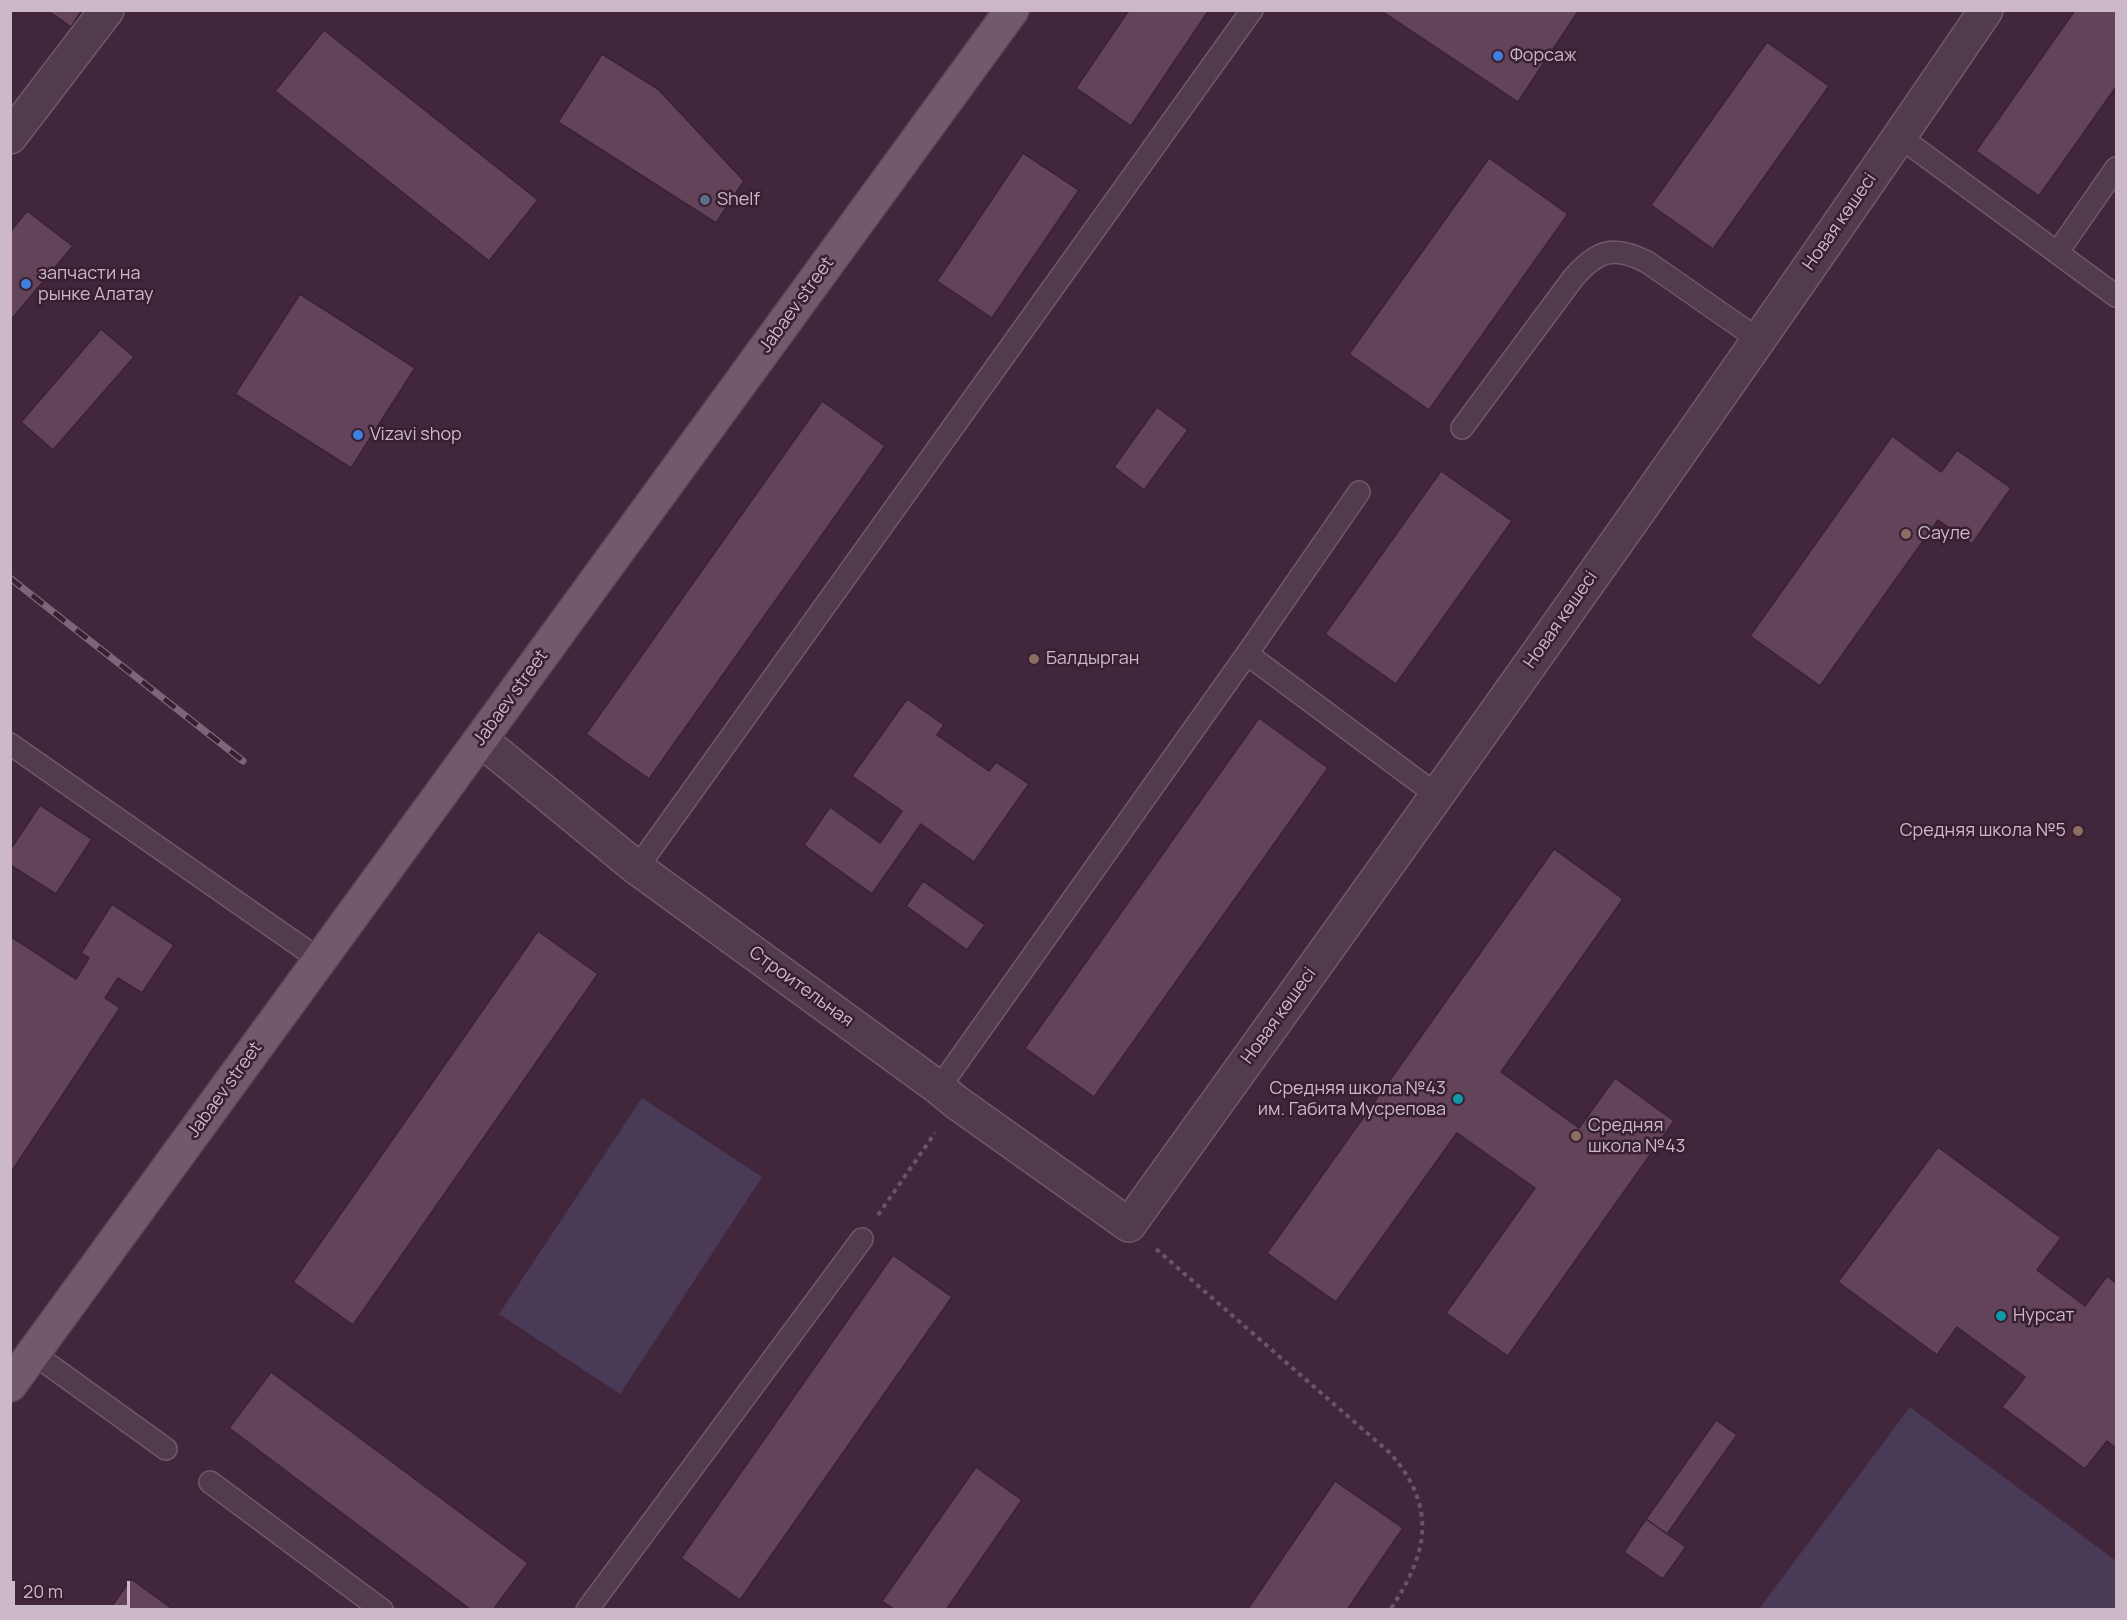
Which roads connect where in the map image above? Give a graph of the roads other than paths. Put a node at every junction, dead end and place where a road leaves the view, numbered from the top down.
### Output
1 (107, 10) edge
2 (1012, 10) edge
3 (1252, 10) edge
4 (1986, 10) edge
5 (10, 137) edge
6 (1900, 137) junction
7 (2116, 168) edge
8 (2057, 253) junction
9 (2116, 296) edge
10 (1758, 339) junction
11 (1462, 428) dead end
12 (1359, 492) dead end
13 (1247, 654) junction
14 (481, 740) junction
15 (10, 744) edge
16 (1438, 796) junction
17 (637, 868) junction
18 (320, 960) junction
19 (947, 1095) junction
20 (1129, 1225) joint
21 (862, 1239) road end
22 (34, 1354) junction
23 (10, 1385) edge
24 (166, 1449) dead end
25 (210, 1482) dead end
26 (382, 1610) edge
27 (587, 1610) edge

1 - 5 street
2 - 14 main road, Jabaev street
3 - 17 lane
4 - 6 street, Новая көшесі
6 - 8 lane
6 - 10 street, Новая көшесі
7 - 8 lane
8 - 9 lane
10 - 11 lane
10 - 16 street, Новая көшесі
12 - 13 lane
13 - 16 lane
13 - 19 lane
14 - 17 street, Строительная
14 - 18 main road, Jabaev street
15 - 18 lane
16 - 20 street, Новая көшесі
17 - 19 street, Строительная
18 - 22 main road, Jabaev street
19 - 20 street, Строительная
21 - 27 lane
22 - 23 main road, Jabaev street
22 - 24 lane
25 - 26 lane

